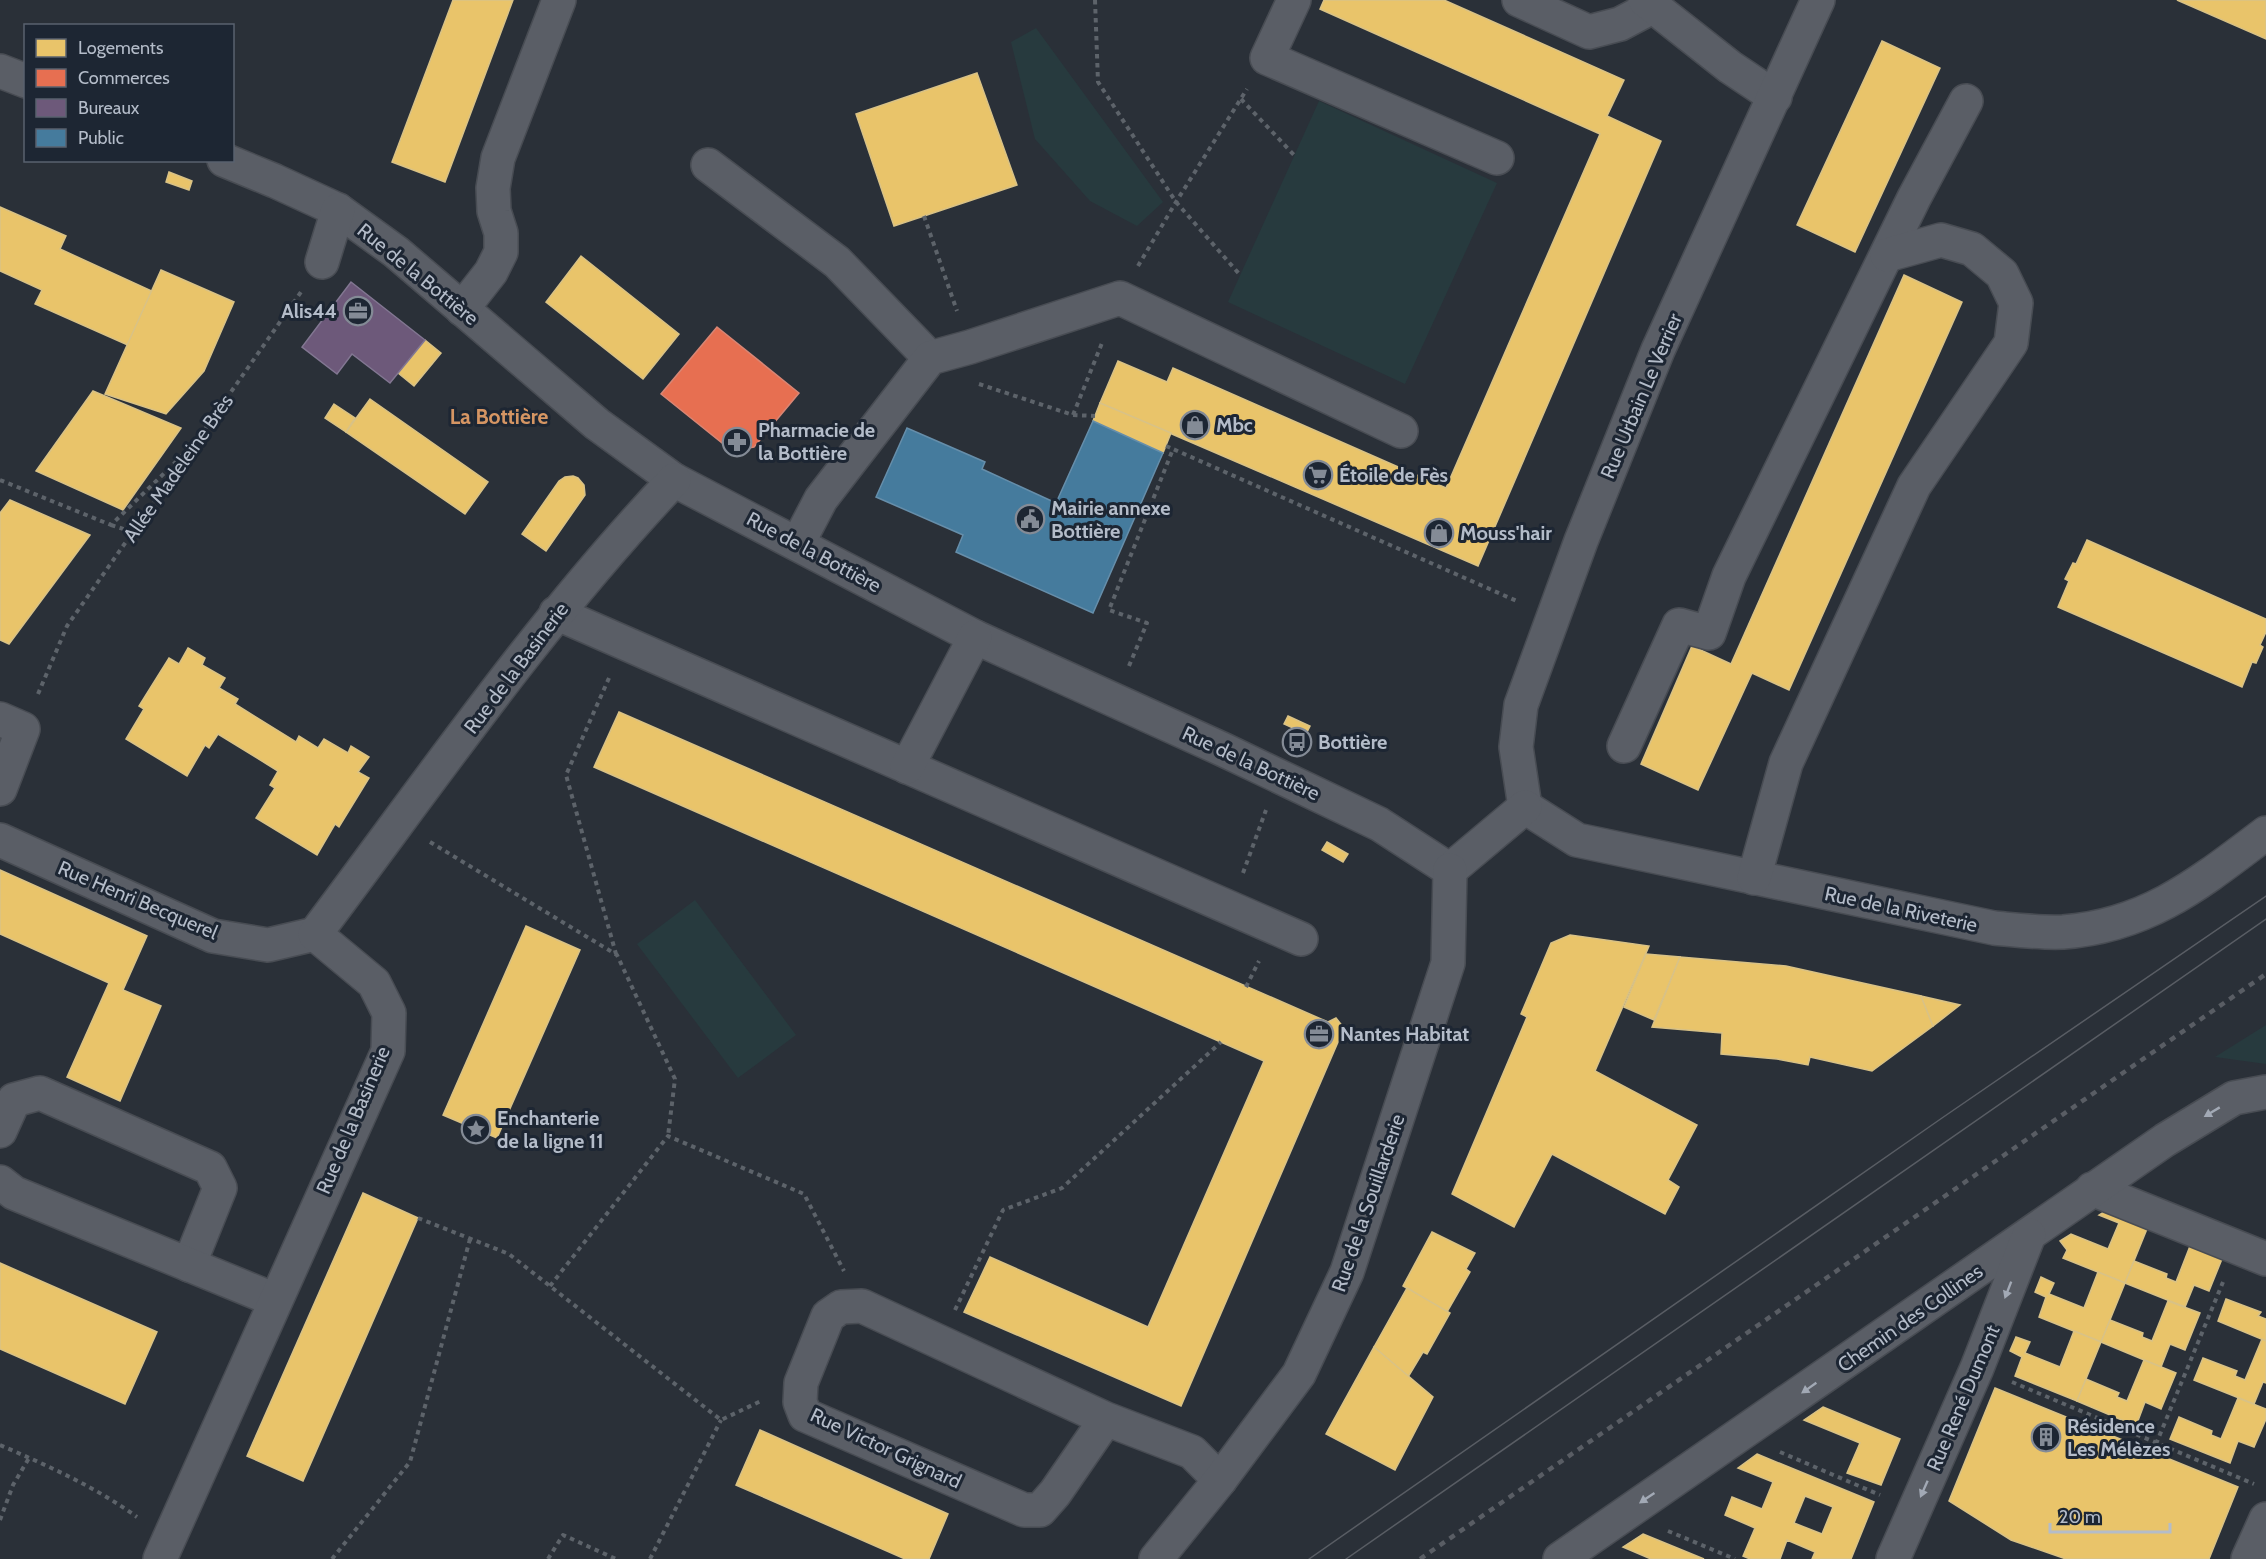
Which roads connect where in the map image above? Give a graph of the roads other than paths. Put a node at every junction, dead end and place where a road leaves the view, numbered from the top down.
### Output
1 (559, 0) edge
2 (1294, 0) edge
3 (1519, 0) edge
4 (1818, 0) edge
5 (1650, 3) edge
6 (0, 70) edge
7 (24, 80) edge
8 (1775, 97) junction
9 (1966, 101) dead end
10 (1497, 158) dead end
11 (229, 162) edge
12 (708, 165) dead end
13 (338, 210) junction
14 (1887, 255) junction
15 (322, 262) road end
16 (462, 309) junction
17 (930, 358) junction
18 (1401, 430) dead end
19 (674, 480) junction
20 (798, 543) junction
21 (556, 613) junction
22 (975, 637) junction
23 (11, 724) edge
24 (1624, 746) dead end
25 (907, 766) junction
26 (0, 789) edge
27 (1525, 807) junction
28 (2266, 833) edge
29 (0, 840) edge
30 (1450, 870) junction
31 (1754, 878) junction
32 (315, 934) junction
33 (1301, 939) dead end
34 (2266, 1092) edge
35 (0, 1131) edge
36 (0, 1182) edge
37 (2092, 1190) junction
38 (2029, 1235) junction
39 (2252, 1254) edge
40 (189, 1265) junction
41 (275, 1300) junction
42 (1106, 1419) junction
43 (1220, 1480) junction
44 (2266, 1519) edge
45 (165, 1548) edge
46 (1156, 1559) edge
47 (1560, 1559) edge
48 (1894, 1559) edge
49 (2248, 1559) edge

1 - 16 street
2 - 10 street
3 - 5 street
4 - 8 street, Rue Urbain Le Verrier
5 - 8 street
6 - 7 street
8 - 27 street, Rue Urbain Le Verrier
9 - 14 street
11 - 13 street, Rue de la Bottière
12 - 17 street
13 - 15 street
13 - 16 street, Rue de la Bottière
14 - 24 street
14 - 31 street
16 - 19 street, Rue de la Bottière
17 - 18 street
17 - 20 street
19 - 20 street, Rue de la Bottière
19 - 21 street, Rue de la Basinerie
20 - 22 street, Rue de la Bottière
21 - 25 street
21 - 32 street, Rue de la Basinerie
22 - 25 street
22 - 30 street, Rue de la Bottière
23 - 26 street
25 - 33 street
27 - 30 street
27 - 31 street, Rue de la Riveterie
28 - 31 street, Rue de la Riveterie
29 - 32 street, Rue Henri Becquerel
30 - 43 street, Rue de la Souillarderie
32 - 41 street, Rue de la Basinerie
34 -> 37 street, Chemin des Collines
35 - 40 street
36 - 40 street
37 - 38 street, Chemin des Collines
37 - 39 street
38 -> 47 street, Chemin des Collines
38 -> 48 street, Rue René Dumont
40 - 41 street
41 - 45 street, Rue de la Basinerie
42 - 42 street, Rue Victor Grignard
42 - 43 street
43 - 46 street, Rue de la Souillarderie
44 - 49 street

